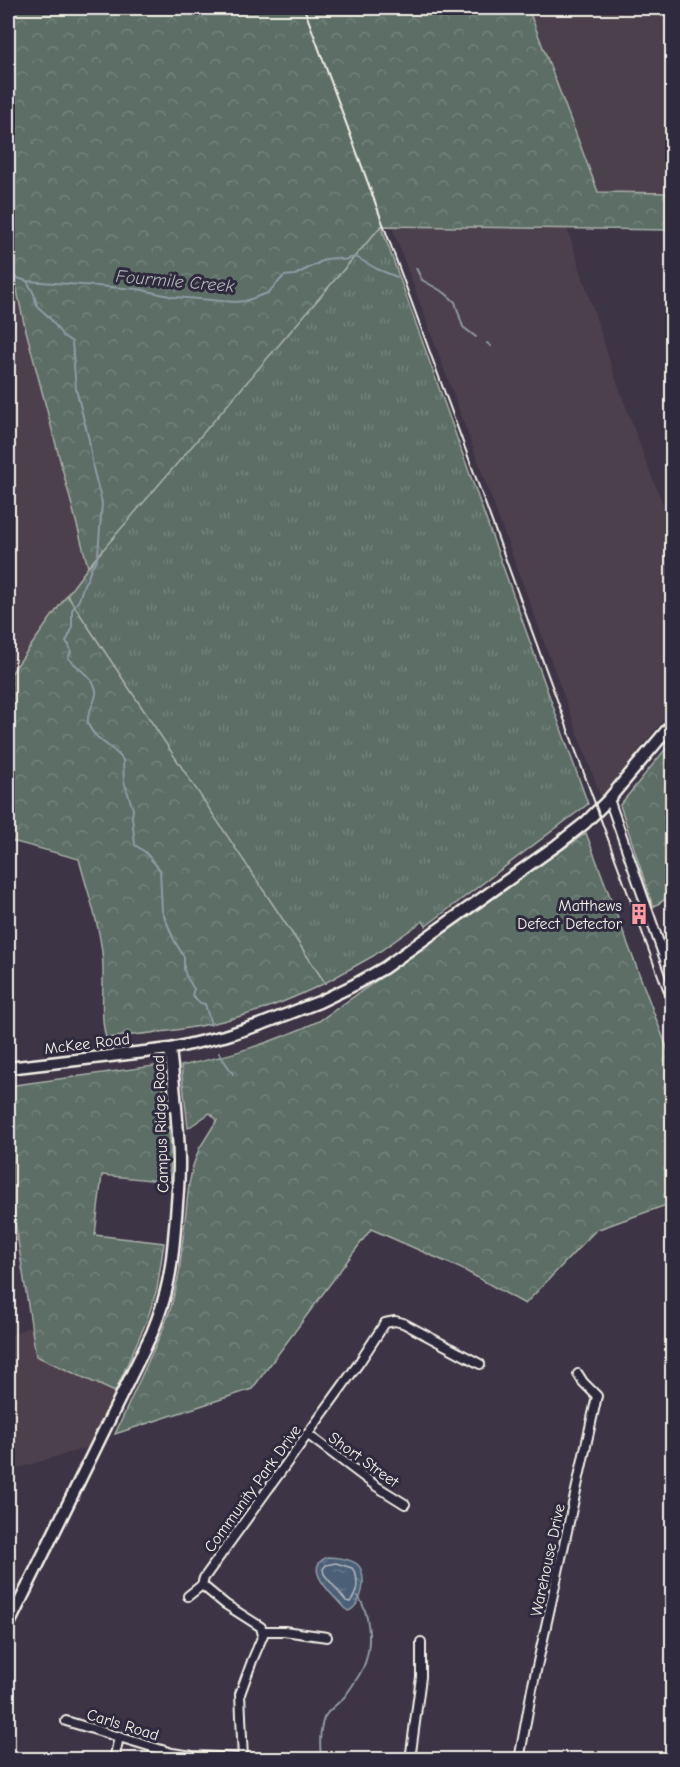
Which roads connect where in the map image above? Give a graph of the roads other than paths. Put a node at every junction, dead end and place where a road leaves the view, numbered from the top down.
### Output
1 (672, 724) edge
2 (609, 799) junction
3 (672, 980) edge
4 (170, 1048) junction
5 (8, 1068) edge
6 (480, 1364) dead end
7 (579, 1374) dead end
8 (308, 1434) junction
9 (405, 1504) dead end
10 (202, 1585) junction
11 (188, 1596) dead end
12 (13, 1605) edge
13 (8, 1626) edge
14 (262, 1631) junction
15 (327, 1637) dead end
16 (421, 1642) dead end
17 (66, 1721) dead end
18 (119, 1737) junction
19 (243, 1759) edge
20 (114, 1760) edge
21 (410, 1760) edge
22 (519, 1760) edge

1 - 2 street, Campus Ridge Road
2 - 3 street
2 - 4 street, Campus Ridge Road
4 - 5 street, McKee Road
4 - 12 street, Campus Ridge Road
6 - 8 street, Community Park Drive
7 - 22 street, Warehouse Drive
8 - 9 street, Short Street
8 - 10 street, Community Park Drive
10 - 11 street
10 - 14 street
12 - 13 street, Campus Ridge Road
14 - 15 street
14 - 19 street
16 - 21 street
17 - 18 street, Carls Road
18 - 19 street, Carls Road
18 - 20 street

